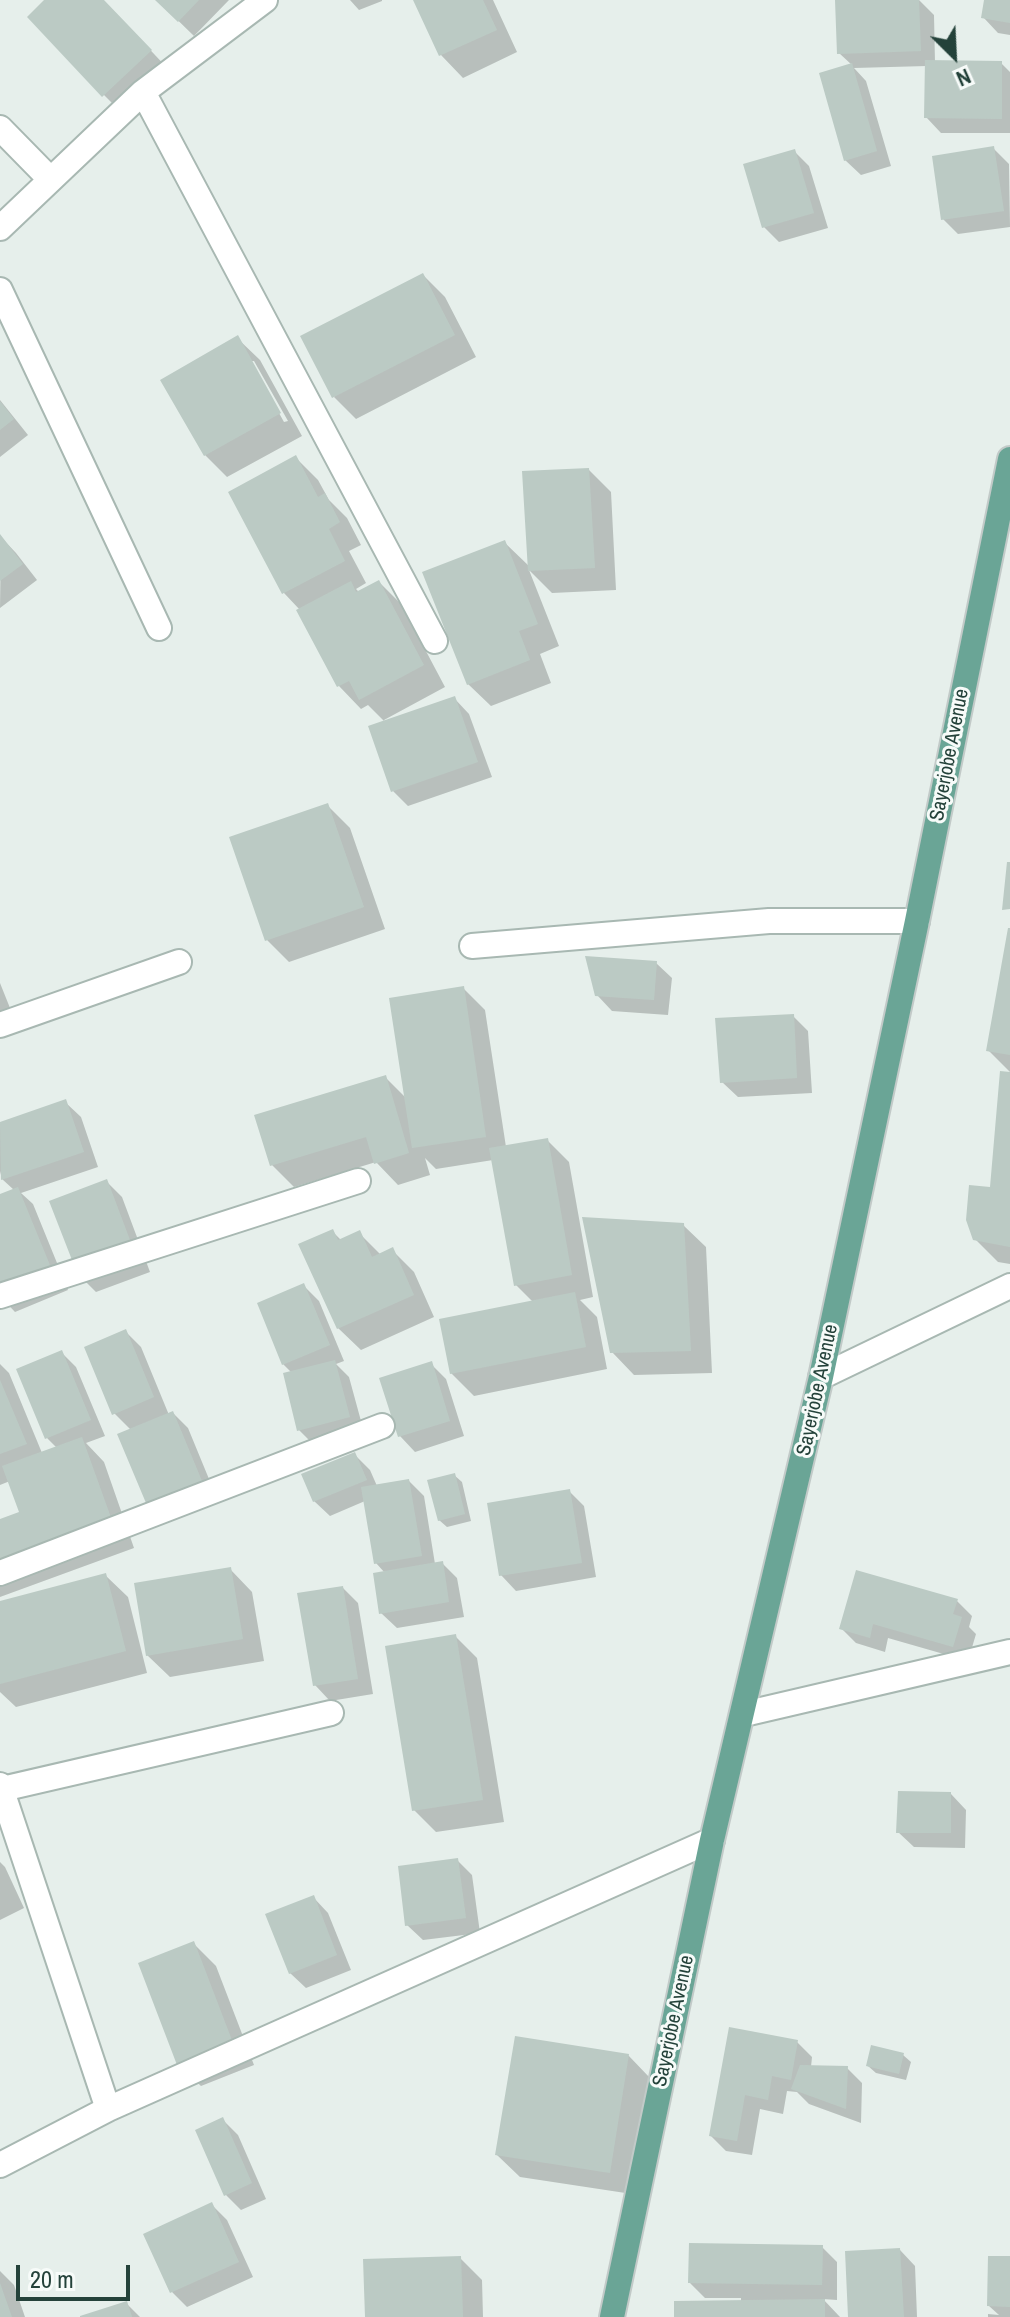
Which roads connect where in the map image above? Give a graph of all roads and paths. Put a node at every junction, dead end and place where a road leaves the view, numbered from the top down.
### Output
1 (265, 0) edge
2 (143, 92) junction
3 (0, 128) edge
4 (50, 179) junction
5 (0, 228) edge
6 (0, 290) edge
7 (1010, 459) edge
8 (159, 628) dead end
9 (435, 641) dead end
10 (917, 921) junction
11 (472, 946) dead end
12 (179, 962) dead end
13 (0, 1025) edge
14 (358, 1181) dead end
15 (1010, 1286) edge
16 (0, 1296) edge
17 (821, 1377) junction
18 (382, 1426) dead end
19 (0, 1573) edge
20 (1010, 1652) edge
21 (331, 1713) dead end
22 (744, 1714) junction
23 (1, 1787) edge
24 (712, 1840) junction
25 (108, 2109) junction
26 (0, 2165) edge
27 (612, 2317) edge

1 - 2 street
2 - 4 street
2 - 9 street
3 - 4 street
4 - 5 street
6 - 8 street
7 - 10 main road, Sayerjobe Avenue
10 - 11 street
10 - 17 main road, Sayerjobe Avenue
12 - 13 street
14 - 16 street
15 - 17 street
17 - 22 main road, Sayerjobe Avenue
18 - 19 street
20 - 22 street
21 - 23 street
22 - 24 main road, Sayerjobe Avenue
23 - 25 street
24 - 25 street
24 - 27 main road, Sayerjobe Avenue
25 - 26 street

